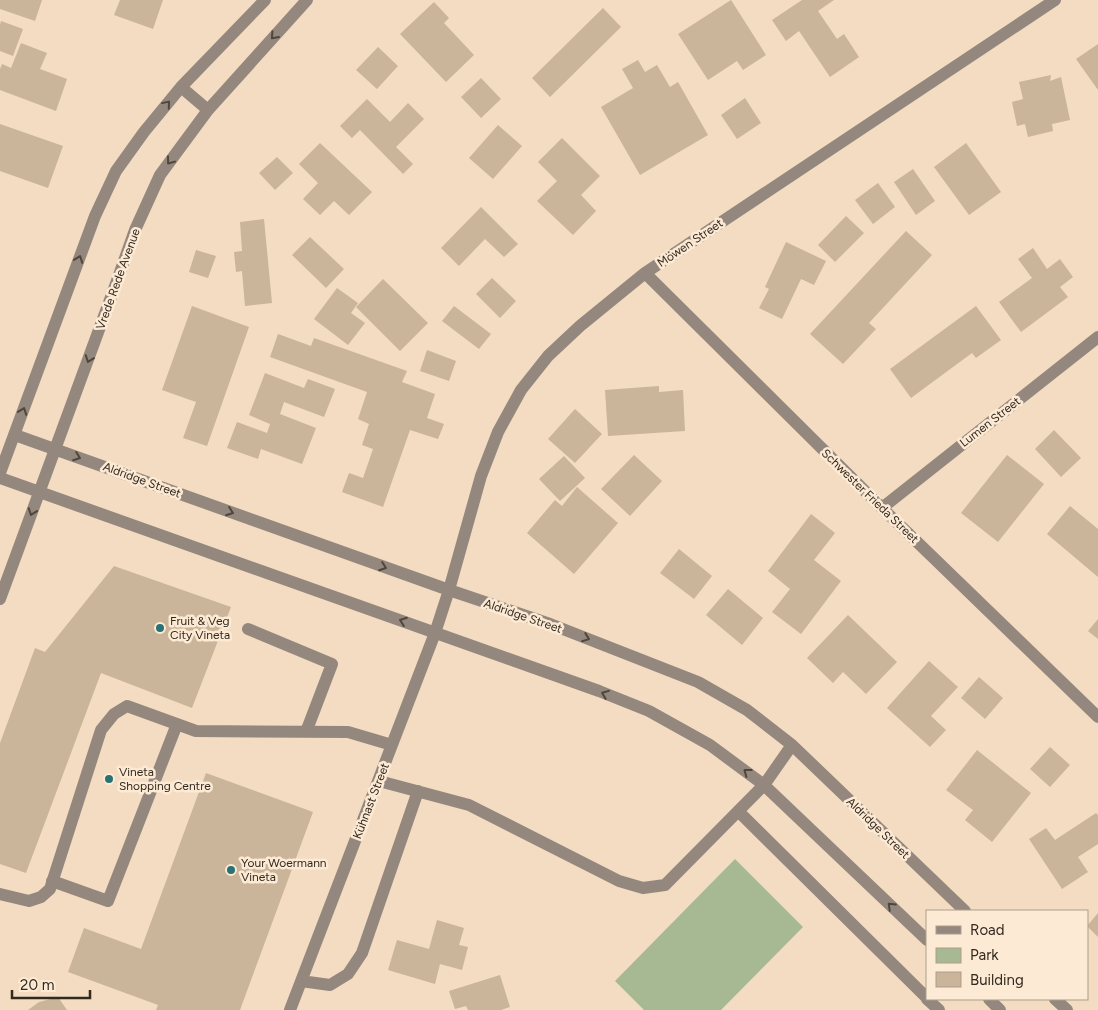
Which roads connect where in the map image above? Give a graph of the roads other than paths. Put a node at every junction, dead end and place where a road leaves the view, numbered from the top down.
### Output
1 (265, 0) edge
2 (307, 0) edge
3 (1055, 0) edge
4 (181, 88) junction
5 (208, 110) junction
6 (645, 273) junction
7 (1098, 337) edge
8 (15, 435) junction
9 (56, 449) junction
10 (0, 474) edge
11 (0, 478) edge
12 (40, 492) junction
13 (882, 508) junction
14 (449, 590) junction
15 (0, 600) edge
16 (248, 629) dead end
17 (435, 633) junction
18 (1098, 717) edge
19 (177, 724) junction
20 (306, 732) junction
21 (392, 745) junction
22 (792, 745) junction
23 (378, 781) junction
24 (764, 786) junction
25 (418, 791) junction
26 (738, 811) junction
27 (52, 881) junction
28 (0, 894) edge
29 (964, 910) edge
30 (926, 939) edge
31 (301, 981) junction
32 (926, 997) edge
33 (929, 1000) edge
34 (990, 1000) edge
35 (1056, 1000) edge
36 (290, 1010) edge
37 (939, 1010) edge
38 (1000, 1010) edge
39 (1067, 1010) edge

1 - 4 street
2 -> 5 street, Vrede Rede Avenue
3 - 6 street, Möwen Street
4 - 5 street
8 -> 4 street
5 -> 9 street, Vrede Rede Avenue
6 - 13 street, Schwester Frieda Street
6 - 14 street, Möwen Street
7 - 13 street, Lumen Street
8 - 9 street, Aldridge Street
8 - 10 street
9 - 12 street, Vrede Rede Avenue
9 -> 14 street, Aldridge Street
11 - 12 street
12 -> 15 street, Vrede Rede Avenue
17 -> 12 street
13 - 18 street, Schwester Frieda Street
14 - 17 street, Kühnast Street
14 -> 22 street, Aldridge Street
16 - 20 street
17 - 21 street, Kühnast Street
24 -> 17 street
19 - 20 street
19 - 27 street
19 - 27 street
20 - 21 street
21 - 23 street, Kühnast Street
22 - 24 street
22 - 29 street, Aldridge Street
23 - 25 street
23 - 31 street, Kühnast Street
24 - 26 street
30 -> 24 street
25 - 26 street
25 - 31 street
26 - 32 street
27 - 28 street
31 - 36 street, Kühnast Street
33 - 37 street
34 - 38 street
35 - 39 street

